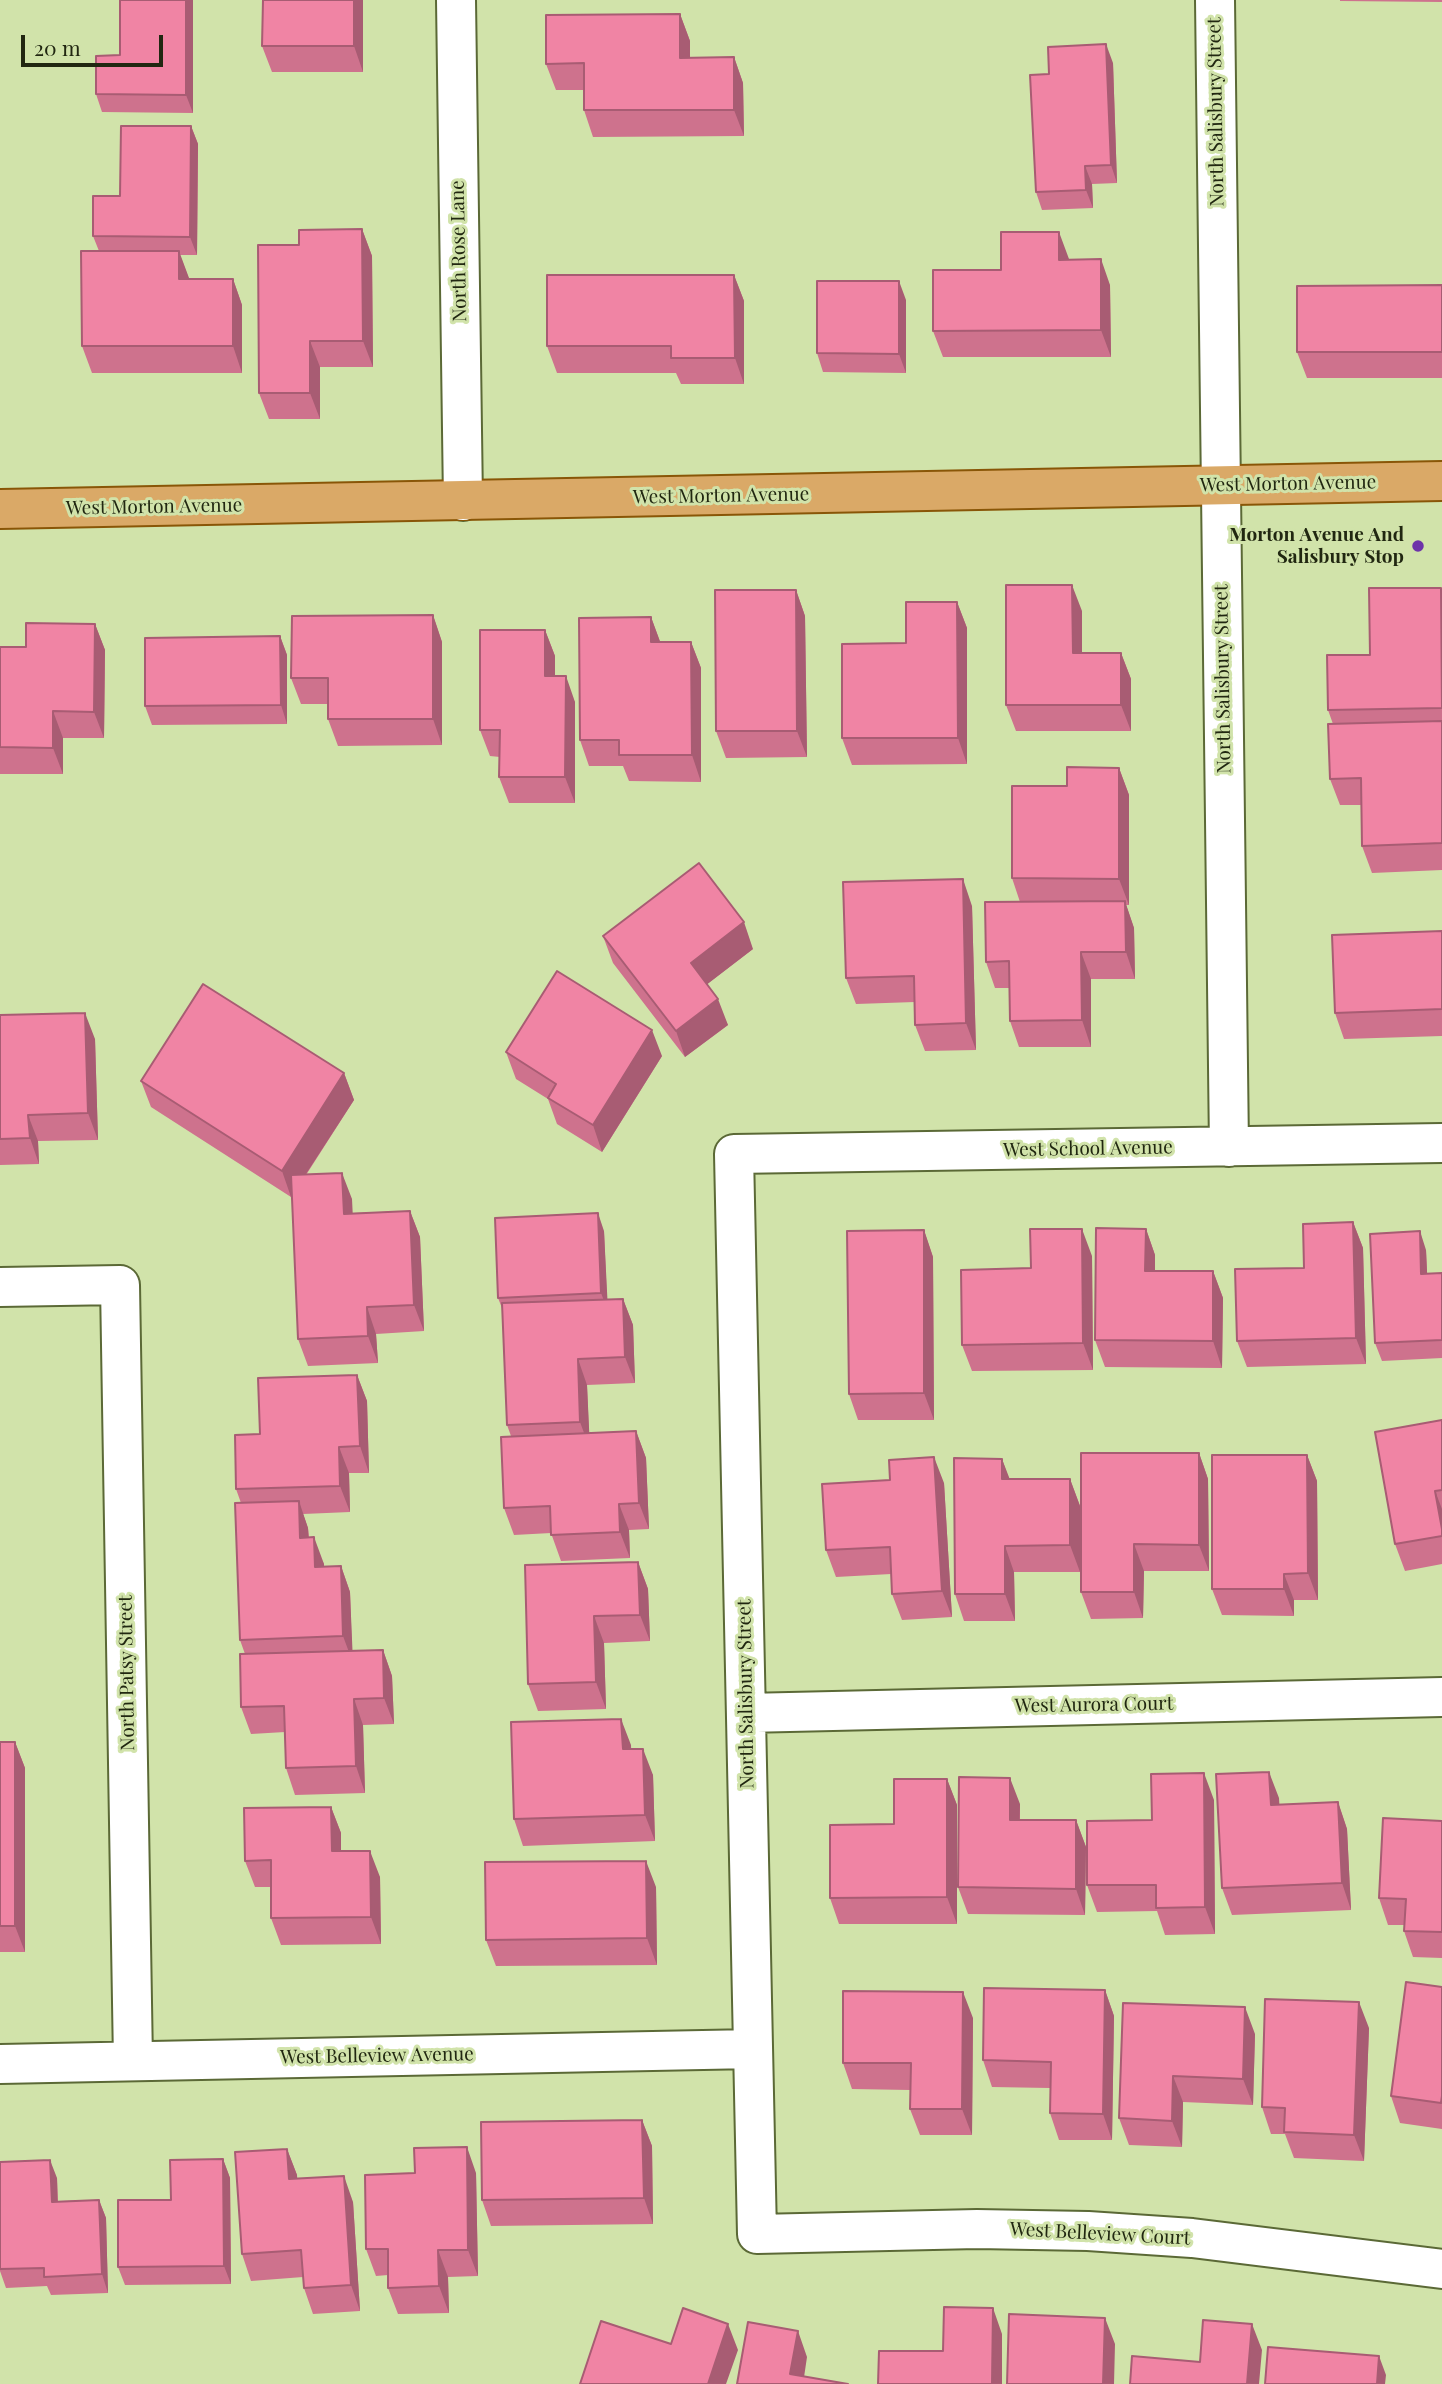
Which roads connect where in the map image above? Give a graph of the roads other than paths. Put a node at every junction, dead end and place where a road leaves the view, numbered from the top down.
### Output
1 (456, 0) edge
2 (1215, 0) edge
3 (1442, 481) edge
4 (1221, 485) junction
5 (463, 501) junction
6 (0, 509) edge
7 (1442, 1143) edge
8 (1229, 1147) junction
9 (734, 1154) joint
10 (0, 1287) edge
11 (1442, 1696) edge
12 (746, 1713) junction
13 (754, 2049) junction
14 (133, 2061) junction
15 (0, 2064) edge
16 (757, 2234) joint
17 (1442, 2269) edge

1 - 5 street, North Rose Lane
2 - 4 street, North Salisbury Street
3 - 4 main road, West Morton Avenue
4 - 5 main road, West Morton Avenue
4 - 8 street, North Salisbury Street
5 - 6 main road, West Morton Avenue
7 - 8 street, West School Avenue
8 - 9 street, West School Avenue
9 - 12 street, North Salisbury Street
10 - 14 street, North Patsy Street
11 - 12 street, West Aurora Court
12 - 13 street, North Salisbury Street
13 - 14 street, West Belleview Avenue
13 - 16 street, North Salisbury Street
14 - 15 street, West Belleview Avenue
16 - 17 street, West Belleview Court

